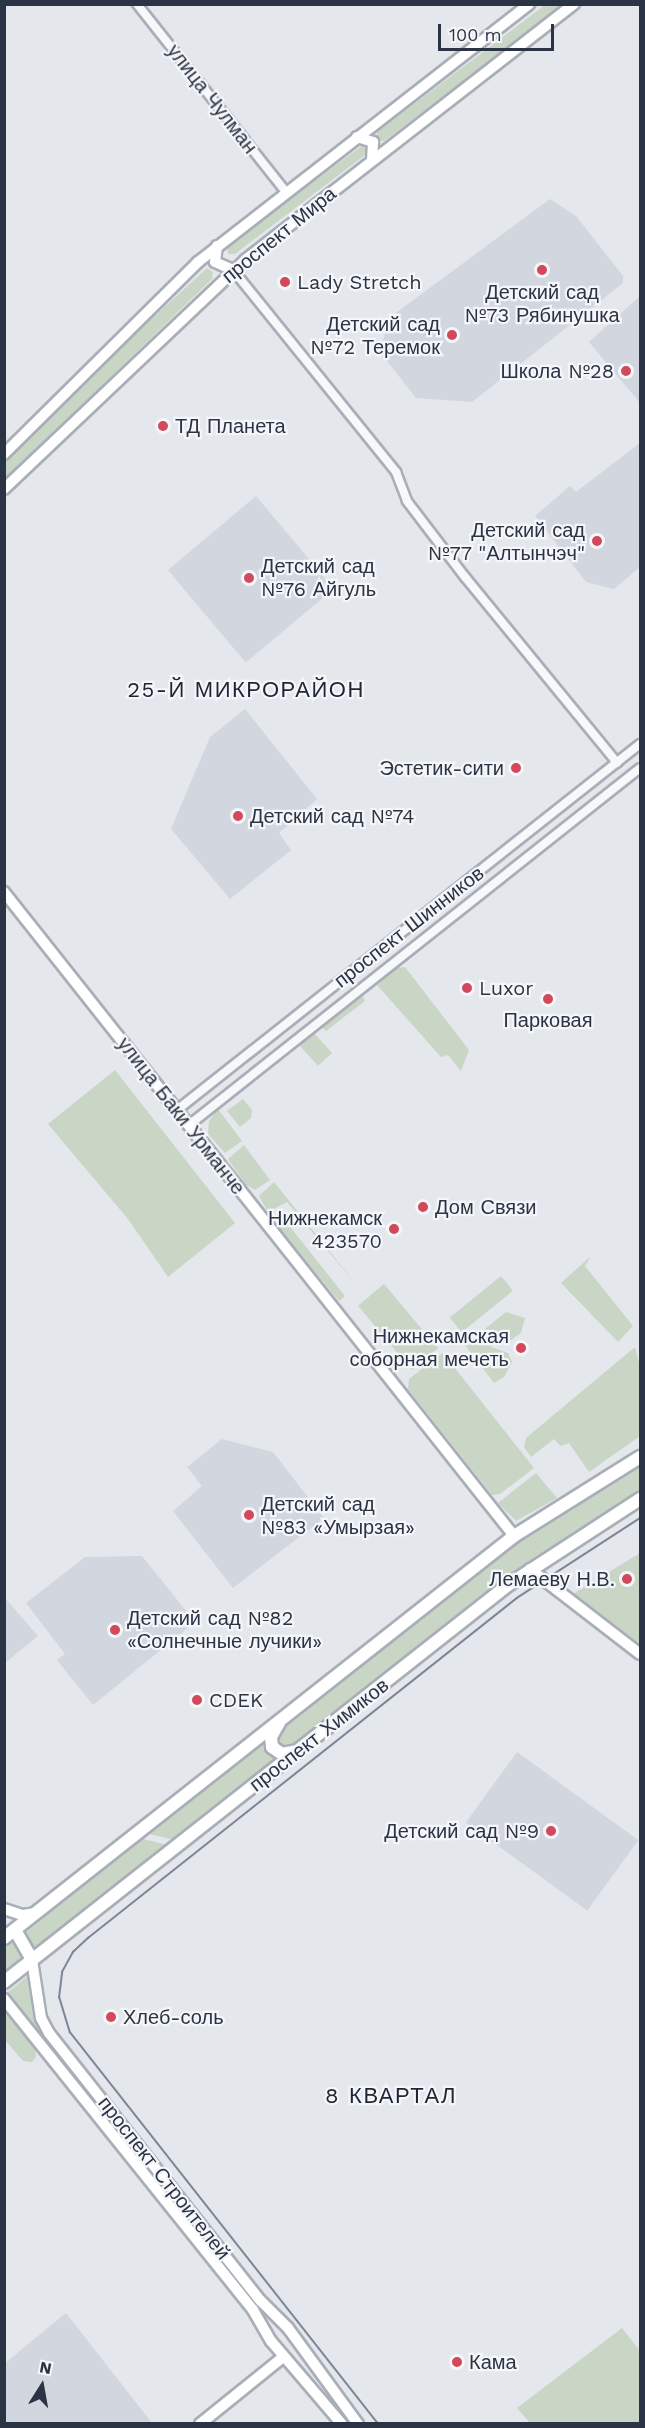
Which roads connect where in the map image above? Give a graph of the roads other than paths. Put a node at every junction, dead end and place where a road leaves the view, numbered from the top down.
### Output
1 (137, 4) edge
2 (529, 4) edge
3 (574, 4) edge
4 (357, 137) junction
5 (372, 160) junction
6 (287, 193) junction
7 (218, 246) junction
8 (233, 270) junction
9 (4, 454) edge
10 (4, 489) edge
11 (640, 744) edge
12 (616, 763) junction
13 (640, 768) edge
14 (4, 892) edge
15 (177, 1110) junction
16 (189, 1125) junction
17 (640, 1457) edge
18 (640, 1498) edge
19 (514, 1536) junction
20 (530, 1569) junction
21 (640, 1654) edge
22 (281, 1719) junction
23 (300, 1750) junction
24 (4, 1909) edge
25 (36, 1913) junction
26 (4, 1916) edge
27 (15, 1930) junction
28 (4, 1938) edge
29 (32, 1960) junction
30 (4, 1982) edge
31 (4, 1999) edge
32 (288, 2328) junction
33 (271, 2341) junction
34 (283, 2357) junction
35 (318, 2368) junction
36 (304, 2382) junction
37 (200, 2424) edge
38 (342, 2424) edge
39 (358, 2424) edge

1 - 6 street, улица Чулман
2 - 4 main road, проспект Мира
3 - 5 main road, проспект Мира
4 - 5 main road
4 - 6 main road, проспект Мира
5 - 8 main road, проспект Мира
6 - 7 main road, проспект Мира
7 - 8 main road
7 - 9 main road, проспект Мира
8 - 10 main road, проспект Мира
8 - 12 street
11 - 12 street, проспект Шинников
12 - 15 street, проспект Шинников
13 - 16 street, проспект Шинников
14 - 15 main road, улица Баки Урманче
15 - 16 main road, улица Баки Урманче
16 - 19 main road, улица Баки Урманче
17 - 19 main road, проспект Химиков
18 - 20 main road, проспект Химиков
19 - 22 main road, проспект Химиков
20 - 21 main road
20 - 23 main road, проспект Химиков
22 - 23 main road
22 - 25 main road, проспект Химиков
23 - 29 main road, проспект Химиков
24 - 25 main road
25 - 27 main road, проспект Химиков
26 - 27 main road, проспект Строителей
27 - 28 main road, проспект Химиков
27 - 29 main road, проспект Строителей
29 - 30 main road, проспект Химиков
29 - 32 main road, проспект Строителей
31 - 33 main road, проспект Строителей
32 - 33 main road
32 - 35 main road, проспект Строителей
33 - 34 main road, проспект Строителей
34 - 36 main road, проспект Строителей
34 - 37 main road
35 - 36 main road
35 - 39 main road, проспект Строителей
36 - 38 main road, проспект Строителей

